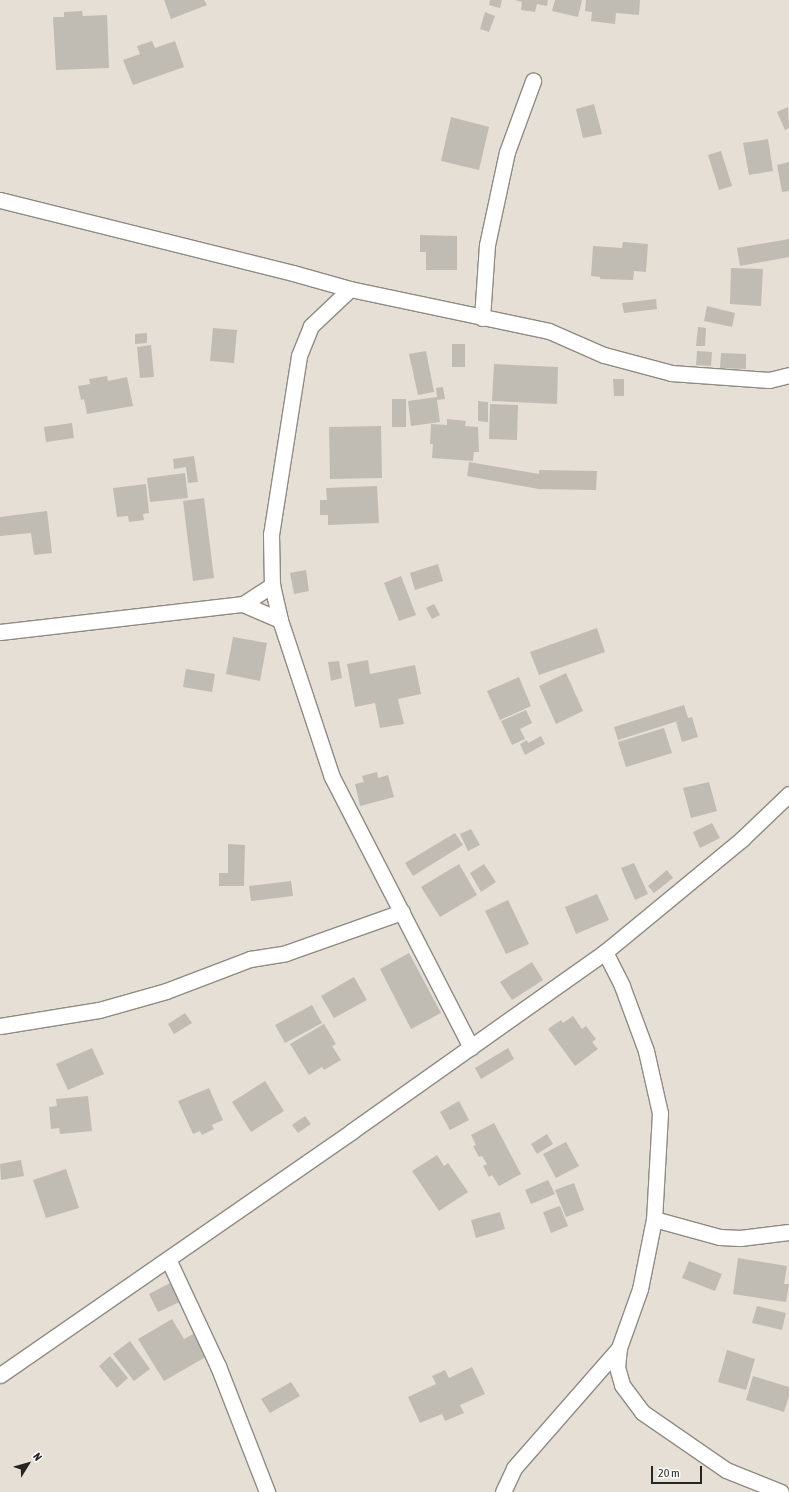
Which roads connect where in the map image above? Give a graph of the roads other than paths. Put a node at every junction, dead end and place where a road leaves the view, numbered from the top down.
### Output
1 (533, 81) dead end
2 (0, 200) edge
3 (350, 290) junction
4 (482, 318) junction
5 (789, 375) edge
6 (272, 585) junction
7 (243, 604) junction
8 (280, 620) junction
9 (0, 632) edge
10 (789, 794) edge
11 (402, 912) junction
12 (605, 952) junction
13 (0, 1026) edge
14 (471, 1047) junction
15 (654, 1219) junction
16 (789, 1232) edge
17 (168, 1259) junction
18 (619, 1348) junction
19 (0, 1375) edge
20 (267, 1492) edge
21 (503, 1492) edge
22 (781, 1492) edge

1 - 4 street
2 - 3 street
3 - 4 street
3 - 6 street
4 - 5 street
6 - 7 street
6 - 8 street
7 - 8 street
7 - 9 street
8 - 11 street
10 - 12 street
11 - 13 street
11 - 14 street
12 - 14 street
12 - 15 street
14 - 17 street
15 - 16 street
15 - 18 street
17 - 19 street
17 - 20 street
18 - 21 street
18 - 22 street

